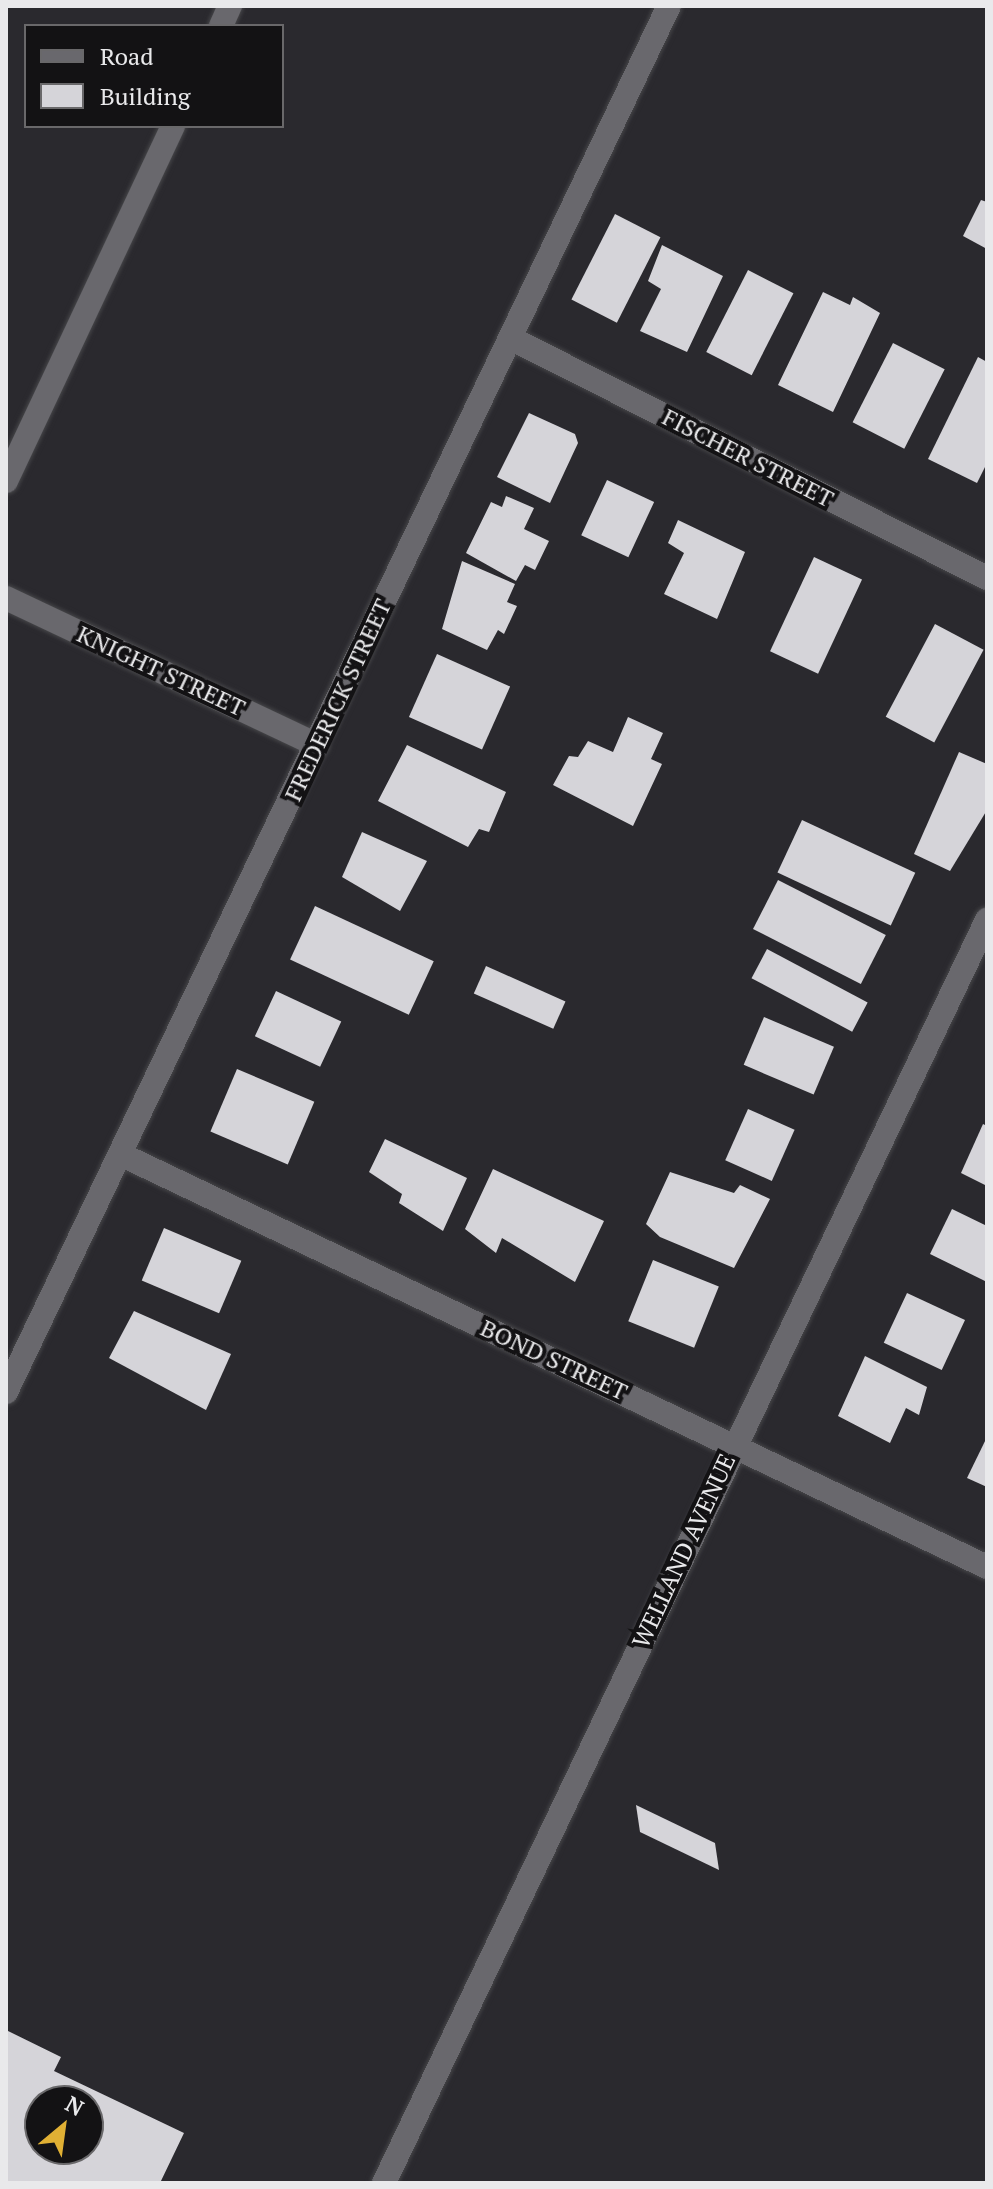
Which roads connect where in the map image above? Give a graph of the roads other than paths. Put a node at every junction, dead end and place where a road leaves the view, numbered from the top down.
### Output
1 (669, 6) edge
2 (172, 128) edge
3 (510, 338) junction
4 (6, 481) edge
5 (987, 578) edge
6 (6, 598) edge
7 (317, 745) junction
8 (987, 920) edge
9 (120, 1154) junction
10 (6, 1392) edge
11 (734, 1445) junction
12 (987, 1567) edge
13 (384, 2183) edge

1 - 3 street, FREDERICK STREET
2 - 4 street
3 - 5 street, FISCHER STREET
3 - 7 street, FREDERICK STREET
6 - 7 street, KNIGHT STREET
7 - 9 street, FREDERICK STREET
8 - 11 street, WELLAND AVENUE
9 - 10 street, FREDERICK STREET
9 - 11 street, BOND STREET
11 - 12 street, BOND STREET
11 - 13 street, WELLAND AVENUE

